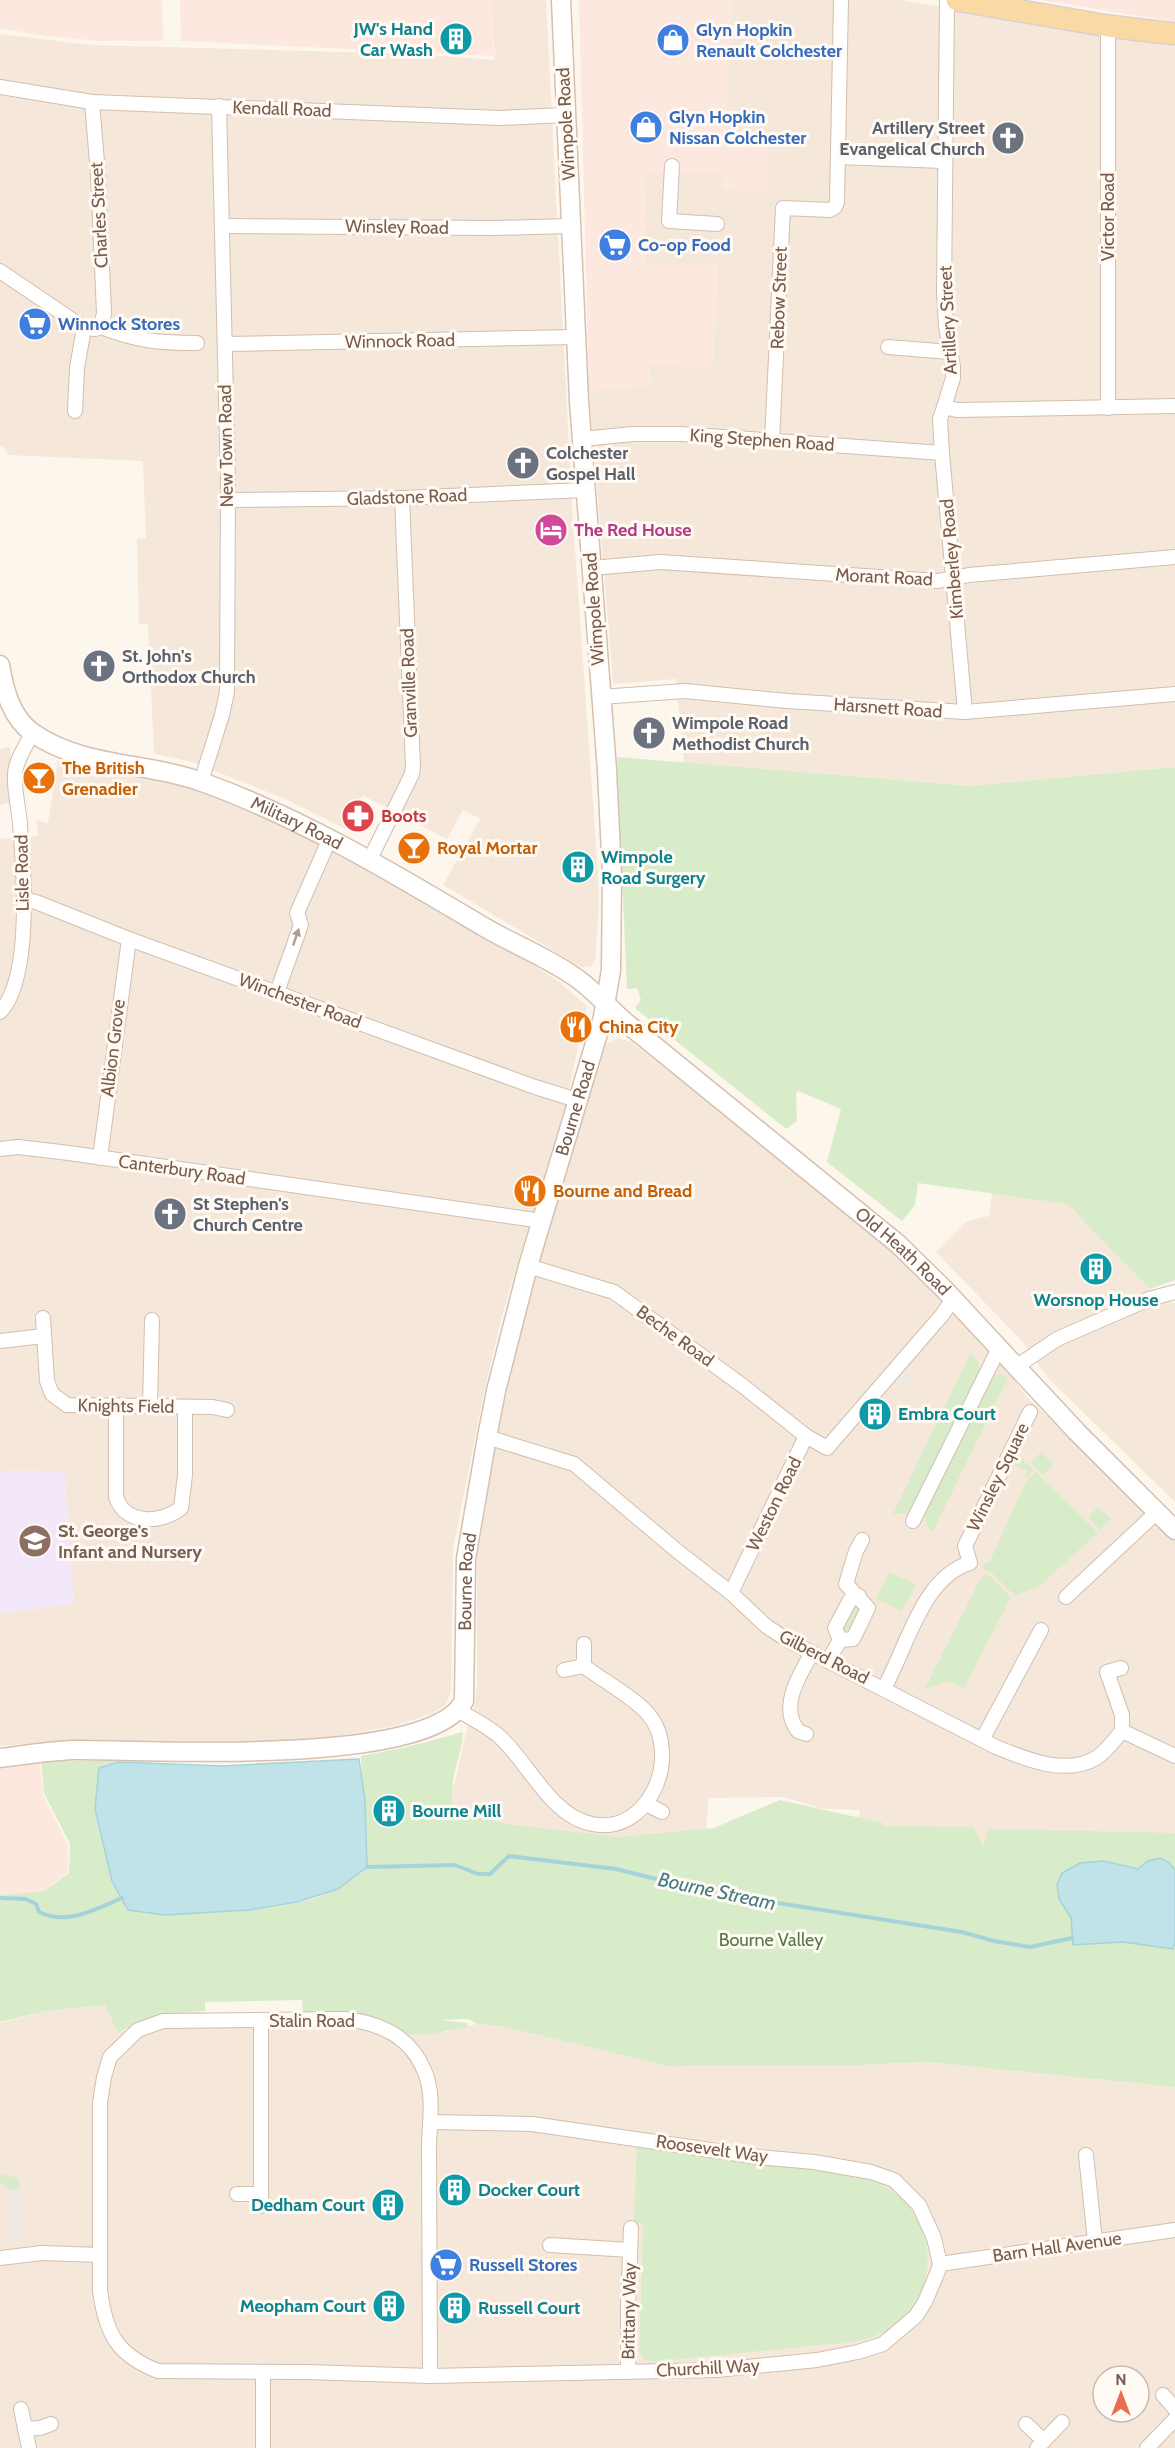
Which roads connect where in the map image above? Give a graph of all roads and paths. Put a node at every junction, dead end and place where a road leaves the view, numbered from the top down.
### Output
1 (561, 0) edge
2 (841, 0) edge
3 (947, 0) edge
4 (957, 0) edge
5 (1107, 26) junction
6 (1175, 34) edge
7 (0, 87) edge
8 (92, 102) junction
9 (219, 106) junction
10 (565, 114) junction
11 (838, 157) junction
12 (944, 160) junction
13 (672, 166) dead end
14 (717, 224) dead end
15 (224, 226) junction
16 (570, 226) junction
17 (0, 271) edge
18 (101, 327) junction
19 (84, 328) junction
20 (576, 337) junction
21 (197, 343) dead end
22 (225, 344) junction
23 (888, 347) dead end
24 (950, 352) junction
25 (1175, 406) edge
26 (944, 407) junction
27 (1108, 408) junction
28 (75, 411) dead end
29 (582, 439) junction
30 (772, 441) junction
31 (942, 453) junction
32 (585, 490) junction
33 (402, 498) junction
34 (228, 500) junction
35 (1175, 557) edge
36 (591, 568) junction
37 (954, 577) junction
38 (0, 665) edge
39 (1175, 694) edge
40 (600, 697) junction
41 (5, 705) edge
42 (965, 712) junction
43 (32, 732) junction
44 (201, 782) junction
45 (330, 838) junction
46 (370, 859) junction
47 (24, 900) junction
48 (129, 939) junction
49 (277, 992) junction
50 (606, 1001) junction
51 (0, 1012) edge
52 (577, 1100) junction
53 (0, 1149) edge
54 (100, 1158) junction
55 (542, 1221) junction
56 (528, 1266) junction
57 (1175, 1292) edge
58 (953, 1299) junction
59 (43, 1318) dead end
60 (152, 1320) dead end
61 (43, 1336) junction
62 (0, 1341) edge
63 (999, 1348) junction
64 (1016, 1367) junction
65 (116, 1405) junction
66 (150, 1406) junction
67 (185, 1407) junction
68 (227, 1410) dead end
69 (1030, 1412) dead end
70 (806, 1436) junction
71 (487, 1437) junction
72 (1156, 1513) junction
73 (913, 1521) dead end
74 (1175, 1530) edge
75 (862, 1540) dead end
76 (731, 1593) junction
77 (859, 1596) junction
78 (1066, 1597) dead end
79 (1041, 1630) dead end
80 (840, 1640) junction
81 (584, 1644) dead end
82 (812, 1653) junction
83 (828, 1661) junction
84 (584, 1666) junction
85 (1121, 1668) dead end
86 (564, 1670) dead end
87 (884, 1688) junction
88 (459, 1711) junction
89 (1122, 1731) junction
90 (806, 1734) dead end
91 (982, 1740) junction
92 (1175, 1756) edge
93 (0, 1758) edge
94 (646, 1804) junction
95 (662, 1812) dead end
96 (261, 2020) junction
97 (430, 2122) junction
98 (1086, 2155) dead end
99 (237, 2194) dead end
100 (631, 2228) dead end
101 (1175, 2230) edge
102 (1095, 2241) junction
103 (550, 2245) dead end
104 (630, 2250) junction
105 (100, 2255) junction
106 (0, 2258) edge
107 (940, 2264) junction
108 (263, 2372) junction
109 (628, 2372) junction
110 (430, 2376) junction
111 (1163, 2395) dead end
112 (21, 2409) dead end
113 (1175, 2409) edge
114 (1175, 2419) edge
115 (1062, 2422) dead end
116 (51, 2424) dead end
117 (1026, 2424) dead end
118 (25, 2429) junction
119 (1040, 2444) edge
120 (28, 2448) edge
121 (263, 2448) edge
122 (1147, 2448) edge

1 - 10 street, Wimpole Road
2 - 11 street
3 - 12 street, Artillery Street
4 - 5 main road
5 - 6 main road
5 - 27 street, Victor Road
7 - 8 street, Kendall Road
8 - 9 street, Kendall Road
8 - 18 street, Charles Street
9 - 10 street, Kendall Road
9 - 15 street, New Town Road
10 - 16 street, Wimpole Road
11 - 12 street
11 - 30 street, Rebow Street
12 - 24 street, Artillery Street
13 - 14 street
15 - 16 street, Winsley Road
15 - 22 street, New Town Road
16 - 20 street, Wimpole Road
17 - 19 street
18 - 19 street
18 - 21 street
19 - 28 street
20 - 22 street, Winnock Road
20 - 29 street, Wimpole Road
22 - 34 street, New Town Road
23 - 24 street
24 - 26 street, Artillery Street
25 - 27 street
26 - 27 street
26 - 31 street, Kimberley Road
29 - 30 street, King Stephen Road
29 - 32 street, Wimpole Road
30 - 31 street, King Stephen Road
31 - 37 street, Kimberley Road
32 - 33 street, Gladstone Road
32 - 36 street, Wimpole Road
33 - 34 street, Gladstone Road
33 - 46 street, Granville Road
34 - 44 street, New Town Road
35 - 37 street, Morant Road
36 - 37 street, Morant Road
36 - 40 street, Wimpole Road
37 - 42 street, Kimberley Road
38 - 41 street, Military Road
39 - 42 street, Harsnett Road
40 - 42 street, Harsnett Road
40 - 50 street, Wimpole Road
41 - 43 street, Military Road
43 - 44 street, Military Road
43 - 47 street, Lisle Road
44 - 45 street, Military Road
45 - 46 street, Military Road
49 -> 45 street
46 - 50 street, Military Road
47 - 48 street, Winchester Road
47 - 51 street, Lisle Road
48 - 49 street, Winchester Road
48 - 54 street, Albion Grove
49 - 52 street, Winchester Road
50 - 52 street, Bourne Road
50 - 58 street, Old Heath Road
52 - 55 street, Bourne Road
53 - 54 street, Canterbury Road
54 - 55 street, Canterbury Road
55 - 56 street, Bourne Road
56 - 70 street, Beche Road
56 - 71 street, Bourne Road
57 - 64 street
58 - 63 street, Old Heath Road
58 - 70 street, Weston Road
59 - 61 street, Knights Field
60 - 66 street
61 - 62 street
61 - 65 street, Knights Field
63 - 64 street, Old Heath Road
63 - 73 street
64 - 72 street, Old Heath Road
65 - 66 street, Knights Field
65 - 67 street
66 - 67 street, Knights Field
67 - 68 street, Knights Field
69 - 87 street, Winsley Square
70 - 76 street, Weston Road
71 - 76 street, Gilberd Road
71 - 88 street, Bourne Road
72 - 74 street, Old Heath Road
72 - 78 street
75 - 77 street
76 - 82 street, Gilberd Road
77 - 80 street
77 - 80 street
79 - 91 street
80 - 83 street
81 - 84 street
82 - 83 street, Gilberd Road
82 - 90 street
83 - 87 street, Gilberd Road
84 - 86 street
84 - 94 street
85 - 89 street
87 - 91 street, Gilberd Road
88 - 93 street
88 - 94 street
89 - 91 street, Gilberd Road
89 - 92 street
94 - 95 street
96 - 97 street, Stalin Road
96 - 99 street
96 - 105 street, Stalin Road
97 - 107 street, Roosevelt Way
97 - 110 street, Stalin Road
98 - 102 street
100 - 104 street, Brittany Way
101 - 102 street, Barn Hall Avenue
102 - 107 street, Barn Hall Avenue
103 - 104 street, Brittany Way
104 - 109 street, Brittany Way
105 - 106 street
105 - 108 street, Stalin Road
107 - 109 street, Churchill Way
108 - 110 street, Stalin Road
108 - 121 street
109 - 110 street, Churchill Way
111 - 113 street
112 - 118 street
114 - 122 street
115 - 119 street
116 - 118 street
117 - 119 street
118 - 120 street

